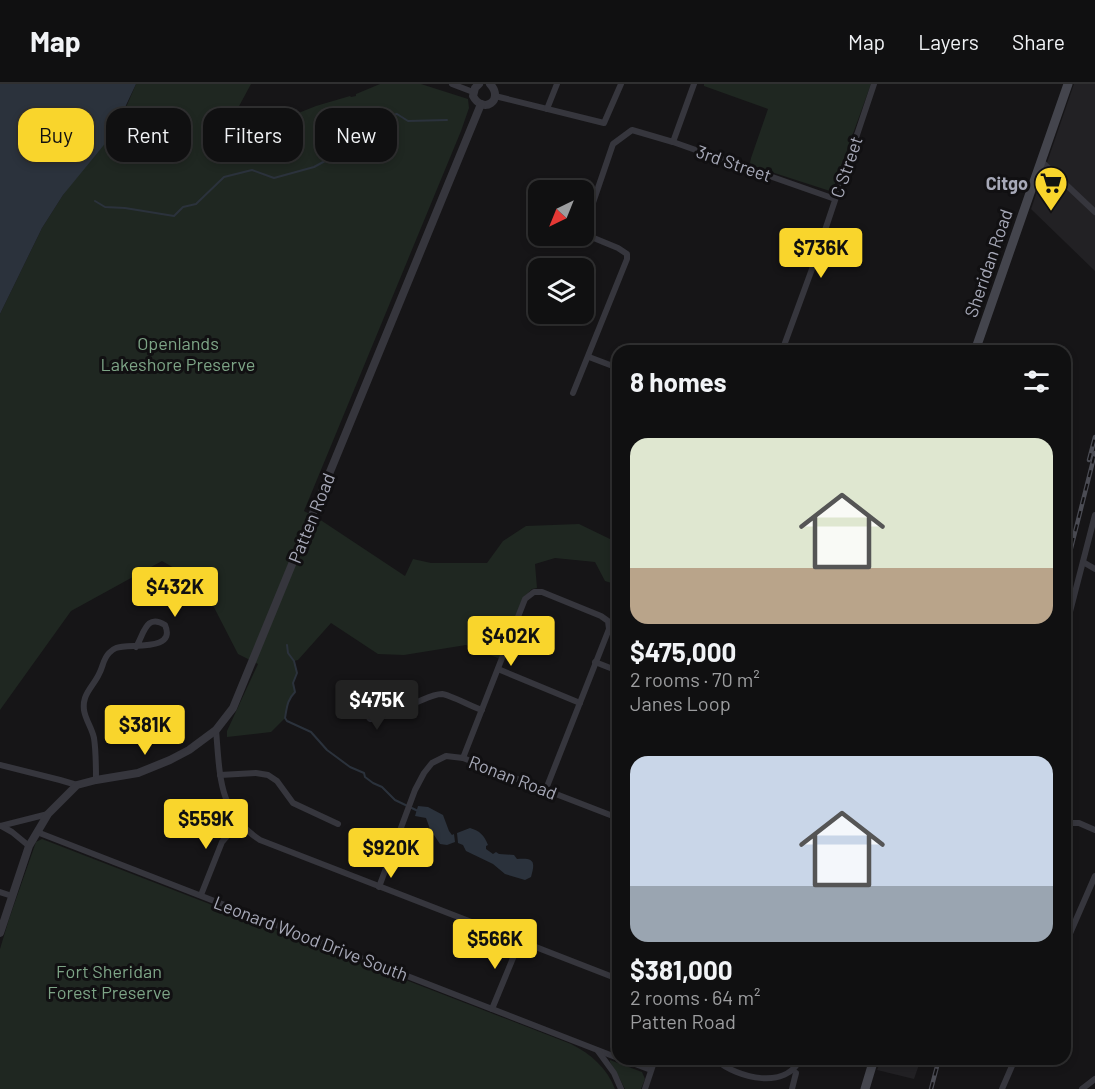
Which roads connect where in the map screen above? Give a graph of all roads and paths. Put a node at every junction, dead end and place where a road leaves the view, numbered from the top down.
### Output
1 (452, 84) edge
2 (478, 84) edge
3 (490, 84) edge
4 (557, 84) edge
5 (621, 84) edge
6 (694, 84) edge
7 (874, 84) edge
8 (1068, 84) edge
9 (473, 92) junction
10 (495, 96) junction
11 (481, 104) junction
12 (547, 109) junction
13 (673, 142) junction
14 (1041, 161) junction
15 (835, 199) junction
16 (594, 200) edge
17 (1095, 212) edge
18 (594, 238) edge
19 (784, 345) edge
20 (977, 345) edge
21 (589, 357) junction
22 (612, 366) edge
23 (573, 393) dead end
24 (1095, 515) edge
25 (1083, 562) junction
26 (1095, 569) edge
27 (1071, 608) edge
28 (136, 647) junction
29 (595, 662) junction
30 (498, 669) junction
31 (612, 669) edge
32 (580, 703) junction
33 (400, 706) junction
34 (482, 710) junction
35 (216, 730) junction
36 (463, 758) junction
37 (0, 765) edge
38 (220, 775) junction
39 (96, 780) junction
40 (77, 785) junction
41 (546, 789) junction
42 (48, 814) junction
43 (612, 816) edge
44 (239, 822) junction
45 (1071, 823) edge
46 (338, 824) dead end
47 (0, 826) edge
48 (1095, 830) edge
49 (37, 832) junction
50 (29, 846) junction
51 (1095, 876) edge
52 (379, 886) junction
53 (0, 892) edge
54 (201, 895) junction
55 (12, 896) junction
56 (1071, 931) edge
57 (0, 933) edge
58 (520, 941) junction
59 (612, 977) edge
60 (492, 1009) junction
61 (597, 1050) junction
62 (612, 1055) edge
63 (638, 1065) edge
64 (653, 1065) edge
65 (723, 1065) edge
66 (872, 1065) edge
67 (1012, 1065) edge
68 (798, 1067) joint
69 (651, 1070) junction
70 (1095, 1078) edge
71 (621, 1089) edge
72 (645, 1089) edge
73 (792, 1089) edge
74 (865, 1089) edge
75 (1002, 1089) edge
76 (1082, 1089) edge

1 - 9 street
2 - 9 street
3 - 10 street
4 - 12 street
5 - 12 street
6 - 13 street
7 - 15 street, C Street
8 - 14 main road, Sheridan Road
9 - 11 street
10 - 11 street
10 - 12 street
11 - 35 street, Patten Road
13 - 15 street, 3rd Street
13 - 16 street, 3rd Street
14 - 17 street
14 - 20 main road, Sheridan Road
15 - 19 street, C Street
18 - 21 street
21 - 22 street
21 - 23 street
24 - 25 street
25 - 26 street
25 - 27 street
28 - 28 street
28 - 39 street
29 - 30 street
29 - 31 street
29 - 32 street
30 - 32 street
30 - 34 street
32 - 41 street
33 - 33 street
33 - 34 street
34 - 36 street
35 - 38 street
35 - 39 street, Patten Road
36 - 41 street, Ronan Road
36 - 52 street, Ronan Road
37 - 40 street
38 - 44 street
38 - 46 street
39 - 40 street, Patten Road
40 - 42 street
41 - 43 street, Ronan Road
42 - 47 street
42 - 49 street
44 - 52 street
44 - 54 street
45 - 48 street
47 - 50 street
49 - 50 street
49 - 54 street, Leonard Wood Drive South
50 - 55 street
51 - 56 street
52 - 58 street
53 - 55 street
54 - 60 street, Leonard Wood Drive South
55 - 57 street
58 - 59 street
58 - 60 street
60 - 61 street, Leonard Wood Drive South
61 - 62 street, Leonard Wood Drive South
61 - 71 street
63 - 69 street, Leonard Wood Drive South
64 - 69 street
65 - 68 street
66 - 74 main road
67 - 75 street
68 - 73 street
69 - 72 street
70 - 76 street

